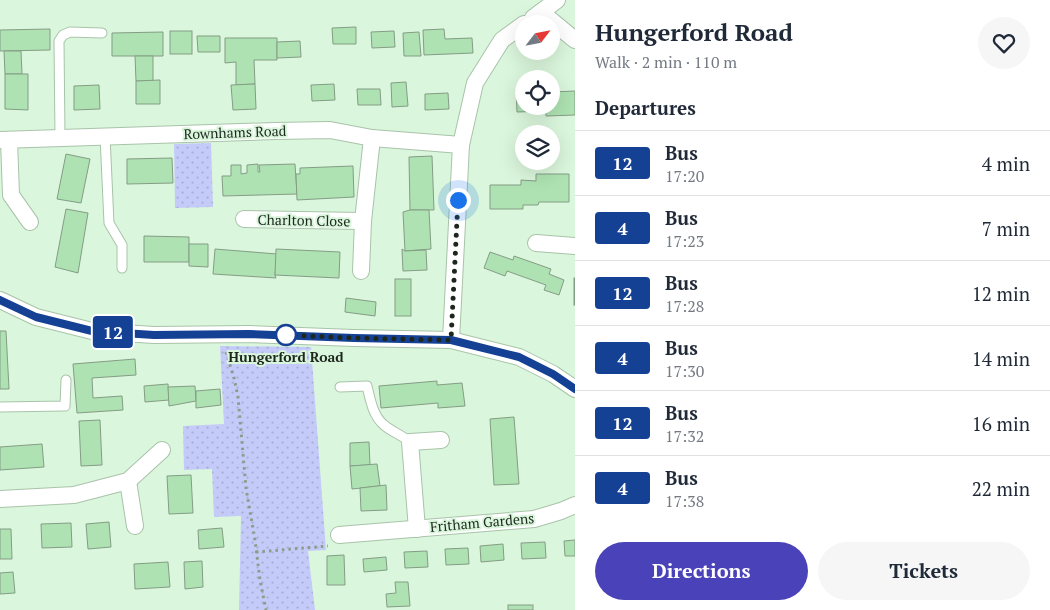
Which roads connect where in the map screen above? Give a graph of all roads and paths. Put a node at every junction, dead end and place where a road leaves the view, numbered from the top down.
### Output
1 (557, 0) edge
2 (541, 12) junction
3 (537, 15) edge
4 (515, 31) edge
5 (102, 33) dead end
6 (575, 40) edge
7 (105, 136) junction
8 (60, 138) junction
9 (372, 138) junction
10 (4, 140) edge
11 (461, 145) junction
12 (244, 218) dead end
13 (363, 221) junction
14 (30, 222) dead end
15 (536, 243) dead end
16 (575, 246) edge
17 (122, 268) dead end
18 (362, 271) dead end
19 (0, 300) edge
20 (221, 334) junction
21 (451, 340) junction
22 (66, 380) dead end
23 (340, 387) dead end
24 (575, 389) edge
25 (0, 407) edge
26 (441, 440) dead end
27 (410, 442) junction
28 (162, 450) dead end
29 (128, 481) junction
30 (0, 498) edge
31 (575, 505) edge
32 (135, 526) dead end
33 (417, 528) junction
34 (340, 535) joint
35 (256, 552) junction
36 (266, 610) edge

1 - 2 street
2 - 3 street
2 - 6 street
4 - 11 street
5 - 8 lane
7 - 8 street, Rownhams Road
7 - 9 street, Rownhams Road
7 - 17 lane
8 - 10 street, Rownhams Road
9 - 11 street, Rownhams Road
9 - 13 street, Charlton Close
10 - 14 street, Rownhams Road
11 - 21 street
12 - 13 street, Charlton Close
13 - 18 street, Charlton Close
15 - 16 street
19 - 20 street
20 - 21 street
20 - 35 path
21 - 24 street
22 - 25 lane
23 - 27 lane
26 - 27 street
27 - 33 street, Fritham Gardens
28 - 29 street
29 - 30 street
29 - 32 street
31 - 33 street, Fritham Gardens
33 - 34 street, Fritham Gardens
34 - 35 path
35 - 36 path

